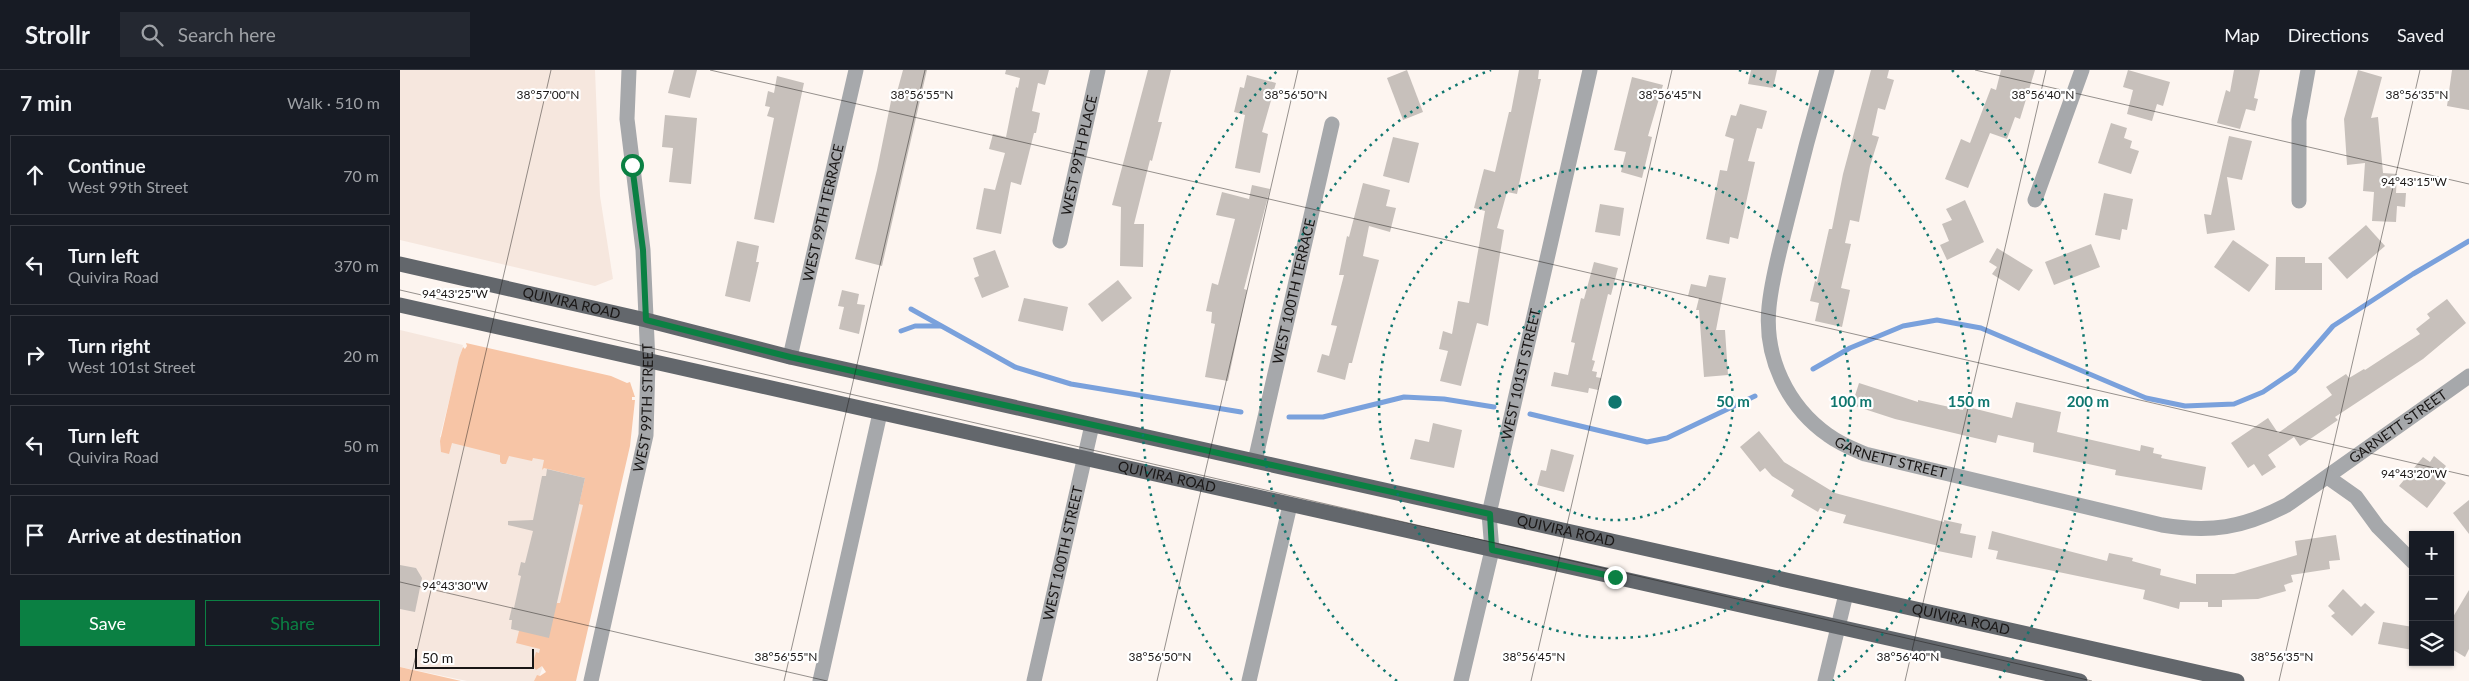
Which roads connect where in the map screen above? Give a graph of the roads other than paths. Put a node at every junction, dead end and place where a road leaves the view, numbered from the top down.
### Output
1 (629, 70) edge
2 (856, 70) edge
3 (1098, 70) edge
4 (1590, 70) edge
5 (1827, 70) edge
6 (2082, 70) edge
7 (2308, 70) edge
8 (1332, 124) dead end
9 (2035, 200) dead end
10 (2299, 201) dead end
11 (1060, 241) dead end
12 (400, 264) edge
13 (400, 305) edge
14 (646, 320) junction
15 (790, 357) junction
16 (648, 362) junction
17 (2469, 376) edge
18 (880, 413) junction
19 (1092, 425) junction
20 (1085, 459) junction
21 (1255, 460) junction
22 (2328, 478) junction
23 (1290, 505) junction
24 (1490, 514) junction
25 (1492, 550) junction
26 (2409, 558) edge
27 (1846, 594) junction
28 (1839, 628) junction
29 (591, 681) edge
30 (820, 681) edge
31 (1034, 681) edge
32 (1249, 681) edge
33 (1461, 681) edge
34 (1825, 681) edge
35 (2080, 681) edge
36 (2237, 681) edge

1 - 14 street, WEST 99TH STREET
2 - 15 street, WEST 99TH TERRACE
3 - 11 street, WEST 99TH PLACE
4 - 24 street, WEST 101ST STREET
5 - 22 street, GARNETT STREET
6 - 9 street
7 - 10 street
8 - 21 street, WEST 100TH TERRACE
12 - 14 main road, QUIVIRA ROAD
13 - 16 main road, QUIVIRA ROAD
14 - 15 main road, QUIVIRA ROAD
14 - 16 street, WEST 99TH STREET
15 - 19 main road, QUIVIRA ROAD
16 - 18 main road, QUIVIRA ROAD
16 - 29 street, WEST 99TH STREET
17 - 22 street, GARNETT STREET
18 - 20 main road, QUIVIRA ROAD
18 - 30 street
19 - 20 street, WEST 100TH STREET
19 - 21 main road, QUIVIRA ROAD
20 - 23 main road, QUIVIRA ROAD
20 - 31 street, WEST 100TH STREET
21 - 24 main road, QUIVIRA ROAD
22 - 26 street
23 - 25 main road, QUIVIRA ROAD
23 - 32 street
24 - 25 street, WEST 101ST STREET
24 - 27 main road, QUIVIRA ROAD
25 - 28 main road, QUIVIRA ROAD
25 - 33 street, WEST 101ST STREET
27 - 28 street
27 - 36 main road, QUIVIRA ROAD
28 - 34 street
28 - 35 main road, QUIVIRA ROAD

